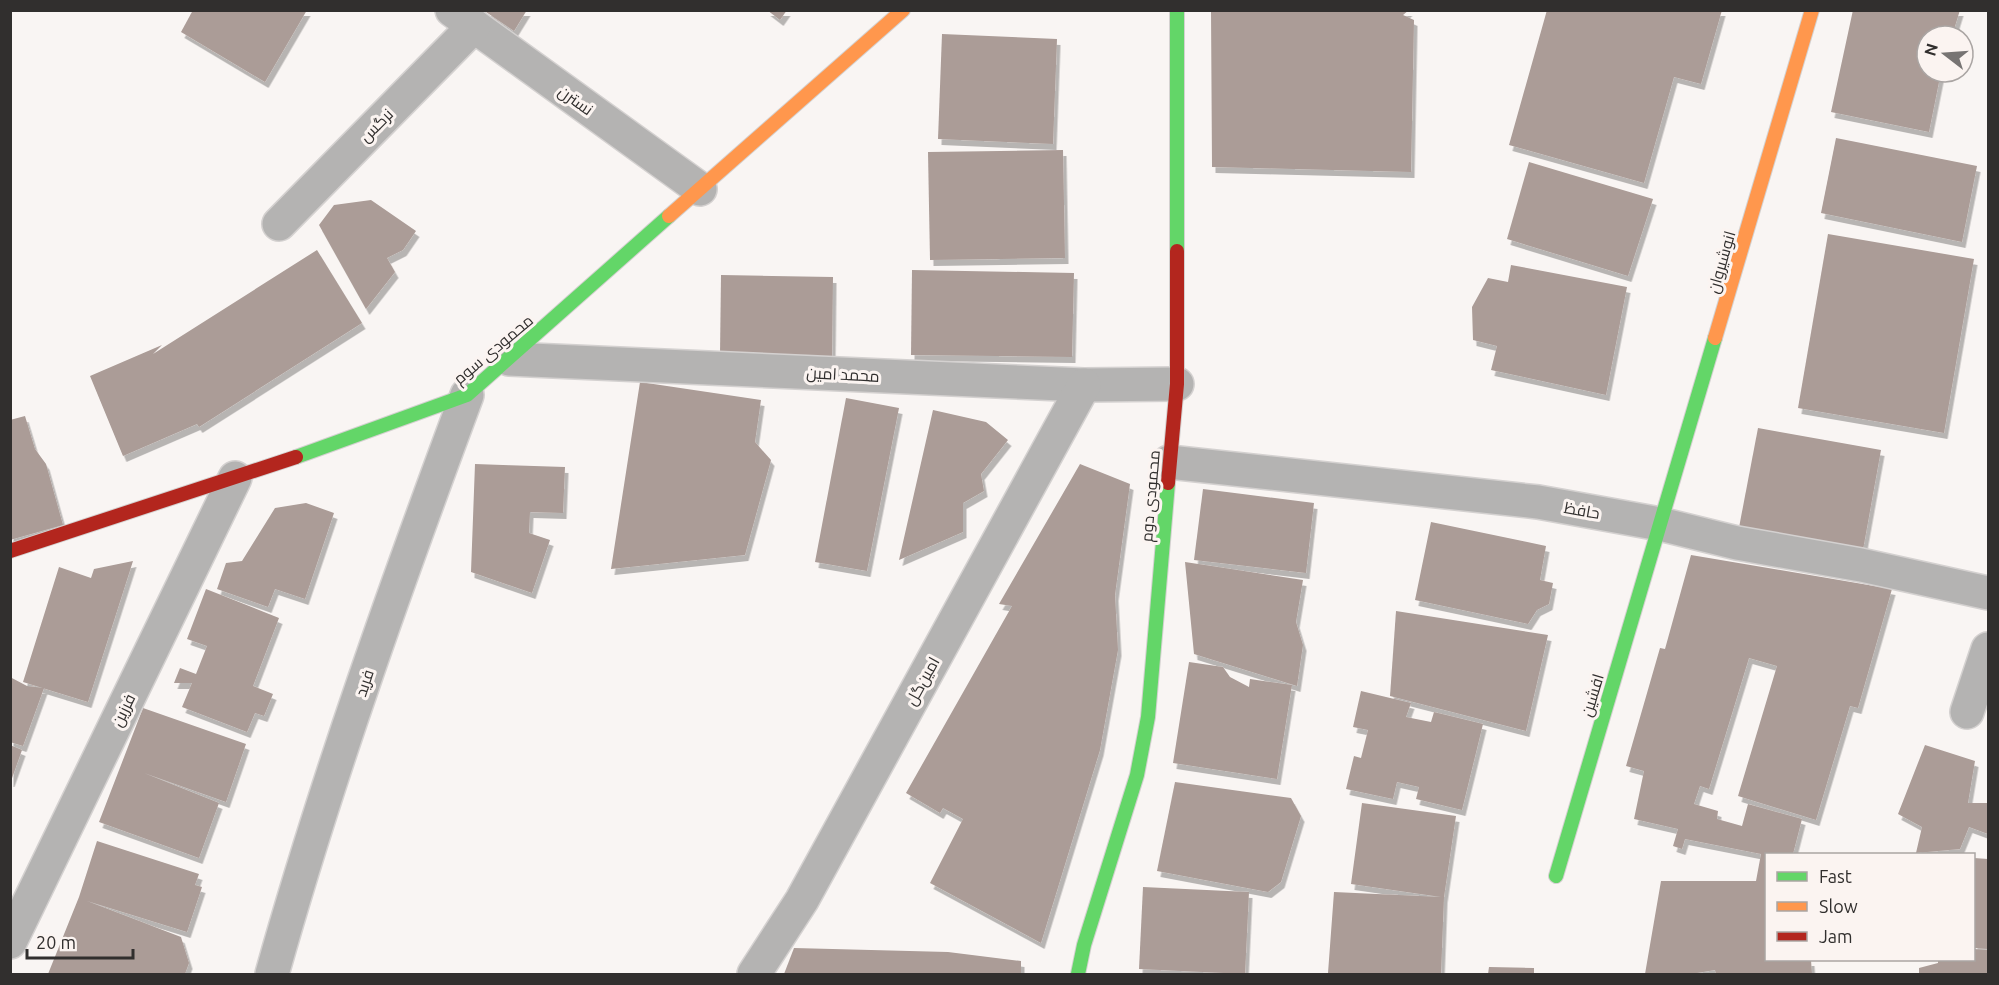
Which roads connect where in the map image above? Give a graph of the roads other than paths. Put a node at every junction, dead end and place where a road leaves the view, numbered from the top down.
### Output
1 (903, 10) edge
2 (1177, 10) edge
3 (1812, 10) edge
4 (463, 18) edge
5 (700, 189) junction
6 (279, 224) dead end
7 (509, 359) junction
8 (1177, 384) junction
9 (1084, 385) junction
10 (467, 395) junction
11 (1169, 462) junction
12 (235, 478) junction
13 (1660, 524) junction
14 (10, 551) edge
15 (1989, 593) edge
16 (1989, 649) edge
17 (1967, 712) dead end
18 (1556, 876) dead end
19 (10, 942) edge
20 (272, 975) edge
21 (754, 975) edge
22 (1078, 975) edge

1 - 5 street, محمودی سوم
2 - 8 street, محمودی دوم
3 - 13 street, انوشیروان
4 - 5 street, نسترن
4 - 6 street, نرگس
5 - 7 street, محمودی سوم
7 - 9 street, محمد امین
7 - 10 street, محمودی سوم
8 - 9 street, محمد امین
8 - 11 street, محمودی دوم
9 - 21 street, امین‌گل
10 - 12 street, محمودی سوم
10 - 20 street, فرید
11 - 13 street, حافظ
11 - 22 street, محمودی دوم
12 - 14 street, محمودی سوم
12 - 19 street, فرزین
13 - 15 street, حافظ
13 - 18 street, افشین
16 - 17 street

